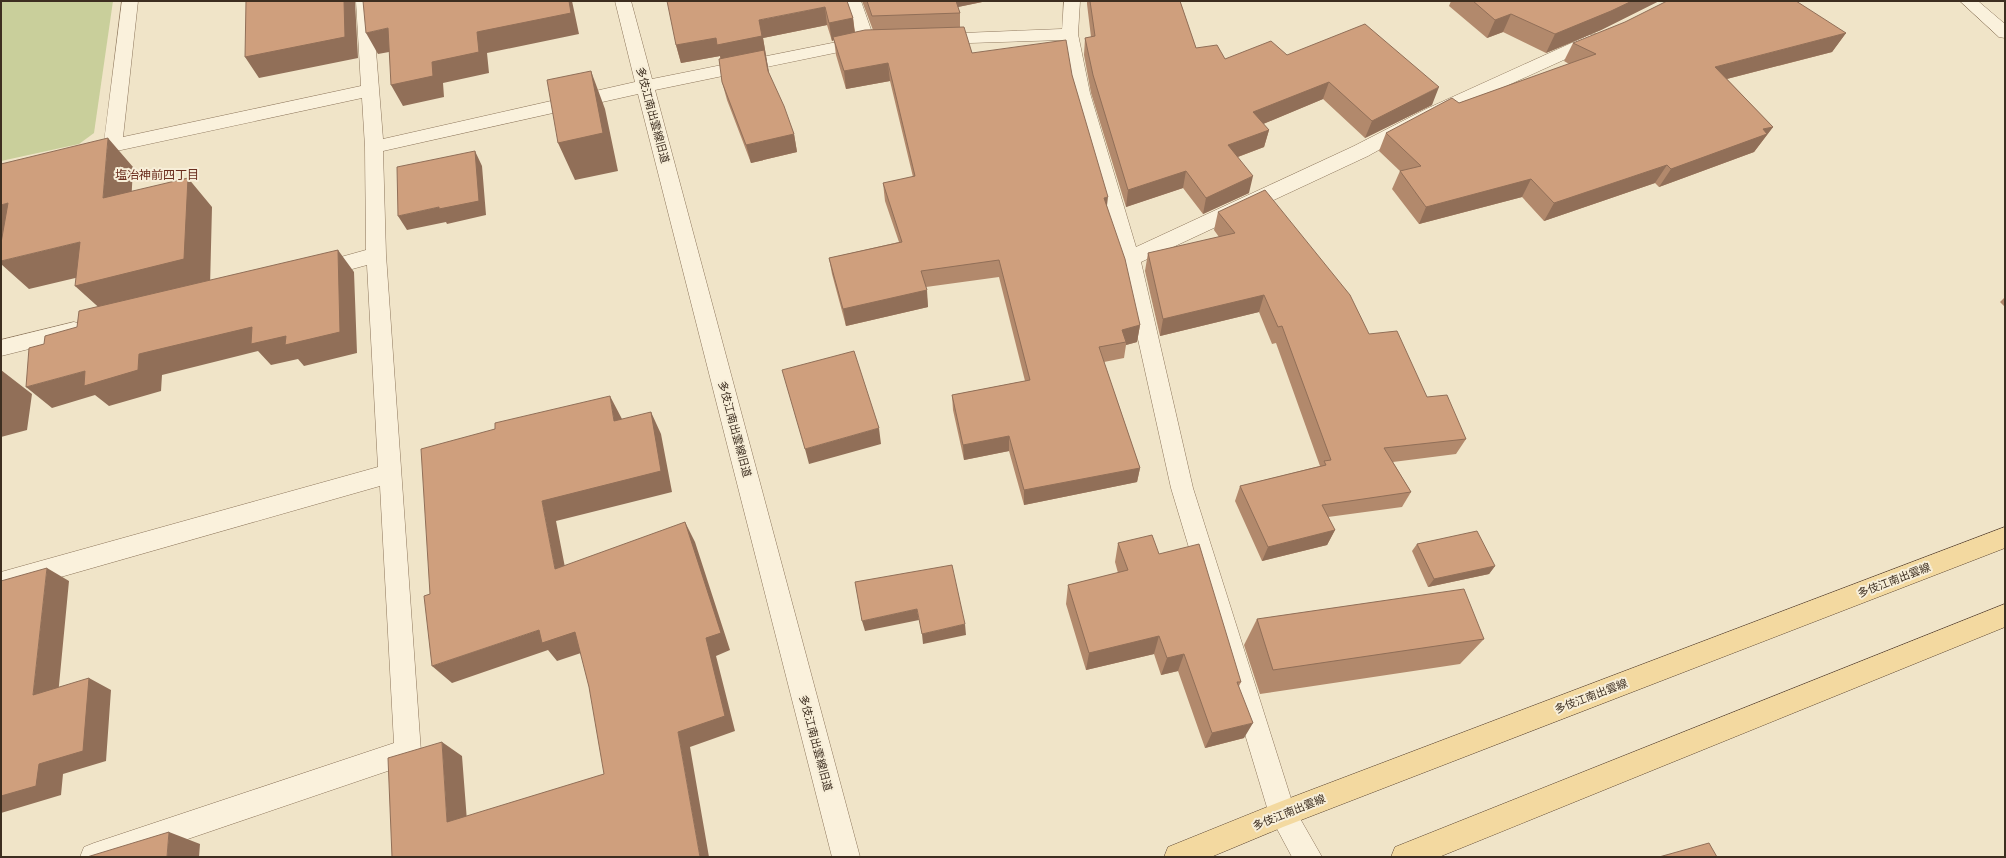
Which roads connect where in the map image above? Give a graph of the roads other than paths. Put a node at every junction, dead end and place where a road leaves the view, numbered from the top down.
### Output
1 (130, 1) edge
2 (364, 1) edge
3 (624, 1) edge
4 (854, 1) edge
5 (1072, 1) edge
6 (1968, 1) edge
7 (2005, 32) edge
8 (1070, 34) junction
9 (1608, 35) edge
10 (922, 39) edge
11 (646, 86) junction
12 (369, 90) junction
13 (113, 146) junction
14 (374, 147) junction
15 (68, 156) edge
16 (376, 255) junction
17 (1130, 258) junction
18 (299, 274) edge
19 (93, 326) edge
20 (1, 348) edge
21 (389, 474) junction
22 (2005, 537) edge
23 (1, 583) edge
24 (2005, 615) edge
25 (1282, 814) junction
26 (94, 857) edge
27 (846, 857) edge
28 (1178, 857) edge
29 (1308, 857) edge
30 (1405, 857) edge

1 - 13 street
2 - 12 street
3 - 11 street, 多伎江南出雲線旧道
4 - 11 street
5 - 8 street
6 - 7 street
8 - 10 street
8 - 17 street
9 - 17 street
11 - 14 street
11 - 27 street, 多伎江南出雲線旧道
12 - 13 street
12 - 14 street
13 - 15 street
14 - 16 street
16 - 18 street
16 - 21 street
17 - 25 street
19 - 20 street
21 - 23 street
21 - 26 street
22 - 25 main road, 多伎江南出雲線
24 - 30 main road
25 - 28 main road, 多伎江南出雲線
25 - 29 street

